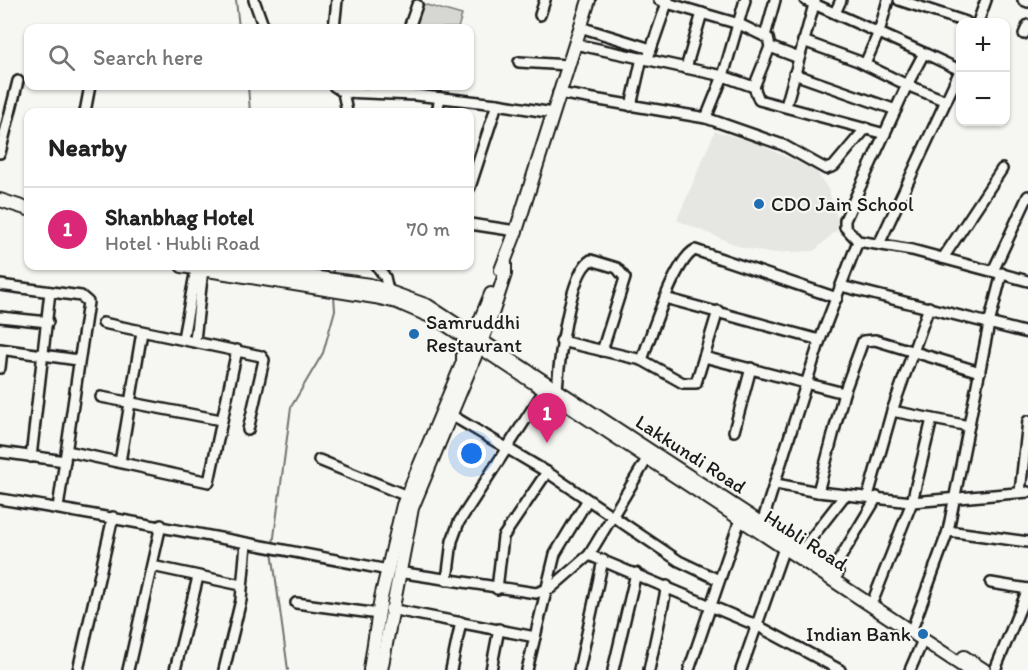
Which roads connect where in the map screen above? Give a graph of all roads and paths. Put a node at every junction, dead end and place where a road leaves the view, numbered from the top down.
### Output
1 (254, 0) edge
2 (337, 0) edge
3 (545, 0) edge
4 (589, 0) edge
5 (745, 0) edge
6 (775, 0) edge
7 (841, 0) edge
8 (888, 0) edge
9 (899, 0) edge
10 (986, 0) edge
11 (1023, 0) edge
12 (664, 1) edge
13 (811, 1) edge
14 (1028, 2) edge
15 (930, 4) edge
16 (417, 5) dead end
17 (702, 13) junction
18 (835, 13) junction
19 (540, 15) dead end
20 (958, 18) edge
21 (979, 18) edge
22 (263, 24) edge
23 (334, 24) edge
24 (410, 24) edge
25 (739, 24) junction
26 (580, 27) junction
27 (879, 32) junction
28 (765, 36) junction
29 (804, 40) junction
30 (575, 44) junction
31 (771, 47) junction
32 (651, 50) junction
33 (924, 53) junction
34 (799, 58) junction
35 (644, 59) junction
36 (519, 62) dead end
37 (866, 64) junction
38 (568, 65) junction
39 (686, 68) junction
40 (956, 68) edge
41 (959, 72) edge
42 (795, 74) junction
43 (723, 76) junction
44 (18, 81) dead end
45 (907, 85) junction
46 (754, 87) junction
47 (89, 90) edge
48 (340, 90) edge
49 (393, 90) edge
50 (343, 92) junction
51 (558, 93) junction
52 (440, 98) junction
53 (946, 101) junction
54 (497, 104) junction
55 (631, 106) junction
56 (786, 106) junction
57 (86, 108) edge
58 (346, 108) edge
59 (438, 108) edge
60 (896, 110) junction
61 (553, 113) junction
62 (706, 118) junction
63 (3, 128) edge
64 (866, 128) junction
65 (885, 134) junction
66 (0, 153) edge
67 (474, 164) edge
68 (1002, 169) dead end
69 (1028, 196) edge
70 (0, 200) edge
71 (0, 208) edge
72 (24, 208) edge
73 (24, 217) edge
74 (474, 225) edge
75 (516, 231) junction
76 (858, 241) junction
77 (879, 244) junction
78 (943, 258) junction
79 (199, 270) edge
80 (199, 270) edge
81 (209, 270) edge
82 (292, 270) edge
83 (381, 270) edge
84 (997, 272) junction
85 (307, 280) junction
86 (1028, 281) edge
87 (0, 285) edge
88 (842, 286) junction
89 (388, 290) junction
90 (372, 291) junction
91 (50, 292) junction
92 (665, 298) junction
93 (837, 298) junction
94 (929, 307) junction
95 (718, 311) junction
96 (0, 317) edge
97 (486, 318) junction
98 (48, 322) junction
99 (103, 323) dead end
100 (989, 324) junction
101 (454, 326) junction
102 (142, 332) junction
103 (1028, 333) edge
104 (183, 338) junction
105 (195, 340) junction
106 (820, 340) junction
107 (477, 341) junction
108 (561, 341) junction
109 (1, 350) edge
110 (237, 350) junction
111 (602, 351) junction
112 (912, 351) junction
113 (496, 355) junction
114 (43, 356) junction
115 (704, 357) junction
116 (78, 360) junction
117 (642, 360) junction
118 (467, 364) junction
119 (0, 368) edge
120 (751, 368) junction
121 (980, 372) junction
122 (807, 382) junction
123 (557, 389) junction
124 (544, 391) junction
125 (844, 393) junction
126 (101, 397) dead end
127 (130, 403) junction
128 (892, 411) junction
129 (451, 415) junction
130 (932, 419) junction
131 (221, 420) junction
132 (1028, 421) edge
133 (969, 426) junction
134 (248, 430) dead end
135 (734, 431) dead end
136 (505, 448) junction
137 (0, 452) edge
138 (66, 456) junction
139 (31, 457) junction
140 (647, 459) junction
141 (319, 460) dead end
142 (120, 462) junction
143 (547, 472) junction
144 (776, 484) junction
145 (818, 492) junction
146 (1024, 492) edge
147 (845, 495) junction
148 (407, 496) junction
149 (873, 496) junction
150 (954, 498) junction
151 (0, 499) edge
152 (587, 501) junction
153 (912, 502) junction
154 (58, 508) junction
155 (113, 517) junction
156 (610, 517) junction
157 (740, 520) junction
158 (762, 523) junction
159 (161, 525) junction
160 (948, 531) junction
161 (1028, 542) edge
162 (246, 544) junction
163 (784, 548) junction
164 (802, 550) junction
165 (589, 555) junction
166 (603, 560) junction
167 (152, 566) junction
168 (833, 570) junction
169 (393, 571) junction
170 (636, 573) junction
171 (198, 577) junction
172 (447, 580) junction
173 (719, 580) junction
174 (991, 584) dead end
175 (241, 585) junction
176 (667, 586) junction
177 (497, 589) junction
178 (1028, 589) edge
179 (544, 591) junction
180 (874, 597) junction
181 (296, 603) dead end
182 (712, 605) junction
183 (385, 611) junction
184 (461, 622) junction
185 (914, 624) junction
186 (758, 626) junction
187 (499, 629) junction
188 (535, 637) junction
189 (923, 640) junction
190 (78, 670) edge
191 (128, 670) edge
192 (175, 670) edge
193 (224, 670) edge
194 (370, 670) edge
195 (381, 670) edge
196 (451, 670) edge
197 (491, 670) edge
198 (527, 670) edge
199 (579, 670) edge
200 (613, 670) edge
201 (649, 670) edge
202 (689, 670) edge
203 (741, 670) edge
204 (840, 670) edge
205 (910, 670) edge
206 (969, 670) edge
207 (984, 670) edge
208 (994, 670) edge

1 - 22 street
2 - 23 street
3 - 19 street
4 - 26 main road
5 - 25 street
6 - 28 street
7 - 18 street
8 - 27 street
9 - 15 street
10 - 21 street
11 - 14 street
12 - 17 street
12 - 32 street
13 - 18 street
13 - 29 street
15 - 20 street
16 - 24 street
17 - 25 street
17 - 39 street
18 - 27 street
25 - 28 street
25 - 43 street
26 - 30 main road
26 - 32 street
27 - 33 street
27 - 37 street
28 - 31 street
29 - 34 street
29 - 37 street
30 - 35 street
30 - 38 main road
31 - 34 street
31 - 46 street
32 - 35 street
33 - 40 street
33 - 45 street
34 - 42 street
35 - 39 street
35 - 55 street
36 - 38 street
37 - 45 street
38 - 51 main road
39 - 43 street
41 - 53 street
42 - 56 street
42 - 60 street
43 - 46 street
43 - 62 street
44 - 63 street
45 - 53 street
45 - 60 street
46 - 56 street
47 - 57 street
48 - 50 street
49 - 50 street
49 - 52 street
50 - 58 street
51 - 55 street
51 - 61 main road
52 - 54 street
52 - 59 street
53 - 77 street
54 - 61 street
54 - 67 street
55 - 62 street
56 - 64 street
60 - 65 street
61 - 75 main road
62 - 64 street
63 - 66 street
64 - 65 street
65 - 76 street
68 - 78 street
69 - 84 street
70 - 72 main road
71 - 73 main road
74 - 75 street
75 - 97 main road
76 - 77 street
76 - 88 street
77 - 78 street
78 - 84 street
79 - 104 street
80 - 105 street
81 - 85 main road
82 - 85 main road
83 - 89 street
84 - 86 street
84 - 100 street
85 - 90 main road
87 - 91 street
88 - 93 street
88 - 94 street
89 - 90 main road
89 - 101 main road
90 - 101 main road, Hubli Road
91 - 98 street
91 - 116 street
92 - 93 street
92 - 95 street
92 - 117 street
93 - 106 street
94 - 100 street
94 - 112 street
95 - 106 street
95 - 115 street
96 - 98 street
97 - 101 main road
97 - 107 main road
97 - 113 main road
98 - 114 street
99 - 102 street
100 - 103 street
100 - 121 street
101 - 107 main road, Hubli Road
101 - 118 main road
102 - 104 street
102 - 127 street
104 - 105 street
105 - 110 street
106 - 122 street
107 - 113 main road, Hubli Road
107 - 118 main road
108 - 111 street
108 - 111 street
108 - 123 street
109 - 114 street
109 - 119 street
110 - 131 street
110 - 134 street
111 - 117 street
112 - 121 street
112 - 125 street
112 - 128 street
113 - 118 main road
113 - 123 main road, Lakkundi Road
113 - 124 main road, Hubli Road
114 - 116 street
114 - 139 street
115 - 117 street
115 - 120 street
116 - 138 street
118 - 129 main road
118 - 148 main road
120 - 122 street
120 - 135 street
121 - 133 street
122 - 125 street
122 - 144 street
123 - 158 main road, Lakkundi Road
124 - 136 street
124 - 140 main road, Hubli Road
125 - 145 street
126 - 127 street
127 - 131 street
127 - 142 street
128 - 130 street
128 - 149 street
129 - 136 street
129 - 169 main road
130 - 133 street
130 - 153 street
131 - 142 street
132 - 146 street
133 - 150 street
136 - 143 street
136 - 172 street
137 - 139 street
138 - 139 street
138 - 142 street
138 - 154 street
140 - 156 street
140 - 157 main road, Hubli Road
141 - 148 street
143 - 152 street
143 - 177 street
144 - 145 street
144 - 158 street
145 - 147 street
146 - 150 street
147 - 149 street
147 - 164 street
148 - 169 main road
149 - 153 street
149 - 168 street
150 - 153 street
150 - 160 street
151 - 154 street
152 - 156 street
152 - 179 street
153 - 180 street
154 - 155 street
155 - 159 street
155 - 190 street
156 - 165 street
156 - 173 street
157 - 163 main road, Hubli Road
157 - 173 street
158 - 164 main road, Lakkundi Road
159 - 162 street
159 - 167 street
160 - 161 street
160 - 185 street
162 - 169 street
162 - 175 street
163 - 186 street
163 - 189 main road, Hubli Road
164 - 168 main road, Lakkundi Road
165 - 166 street
165 - 179 street
166 - 170 street
166 - 199 street
167 - 171 street
167 - 191 street
168 - 180 main road, Lakkundi Road
169 - 172 street
169 - 183 main road
170 - 176 street
170 - 200 street
171 - 175 street
171 - 192 street
172 - 177 street
173 - 182 street
174 - 178 street
175 - 193 street
176 - 182 street
176 - 201 street
177 - 179 street
178 - 208 street
179 - 188 street
180 - 185 main road, Lakkundi Road
181 - 183 street
182 - 186 street
182 - 202 street
183 - 184 street
183 - 194 main road
183 - 195 main road
184 - 187 street
184 - 196 street
185 - 207 main road, Lakkundi Road
186 - 203 street
186 - 204 street
187 - 188 street
187 - 197 street
188 - 198 street
189 - 205 street
189 - 206 main road, Hubli Road

